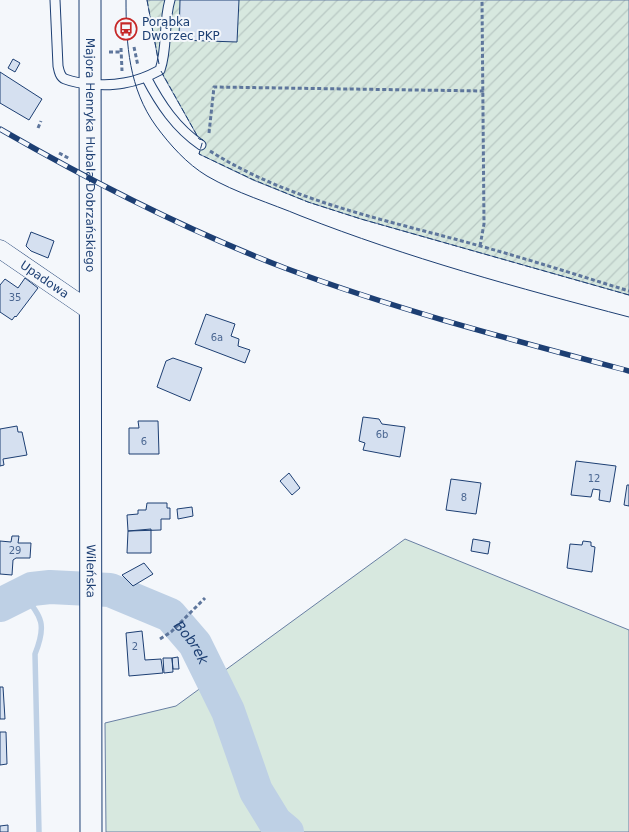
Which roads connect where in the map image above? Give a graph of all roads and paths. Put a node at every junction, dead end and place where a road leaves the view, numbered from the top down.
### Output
1 (55, 0) edge
2 (90, 0) edge
3 (170, 0) edge
4 (482, 0) edge
5 (134, 47) dead end
6 (107, 52) dead end
7 (144, 78) junction
8 (90, 84) junction
9 (122, 84) junction
10 (484, 91) junction
11 (42, 121) dead end
12 (38, 128) dead end
13 (204, 147) junction
14 (59, 153) dead end
15 (75, 162) dead end
16 (480, 246) junction
17 (0, 249) edge
18 (629, 291) edge
19 (90, 310) junction
20 (205, 598) dead end
21 (160, 638) dead end
22 (91, 832) edge

1 - 8 lane
2 - 8 street, Majora Henryka Hubala-Dobrzańskiego
3 - 7 lane
4 - 10 path
5 - 7 path
6 - 9 path
7 - 9 lane
7 - 13 lane
8 - 9 lane
8 - 19 street, Majora Henryka Hubala-Dobrzańskiego
10 - 13 path
10 - 16 path
11 - 12 path
13 - 16 path
14 - 15 path
16 - 18 path
17 - 19 street, Upadowa
19 - 22 street, Wileńska
20 - 21 path

